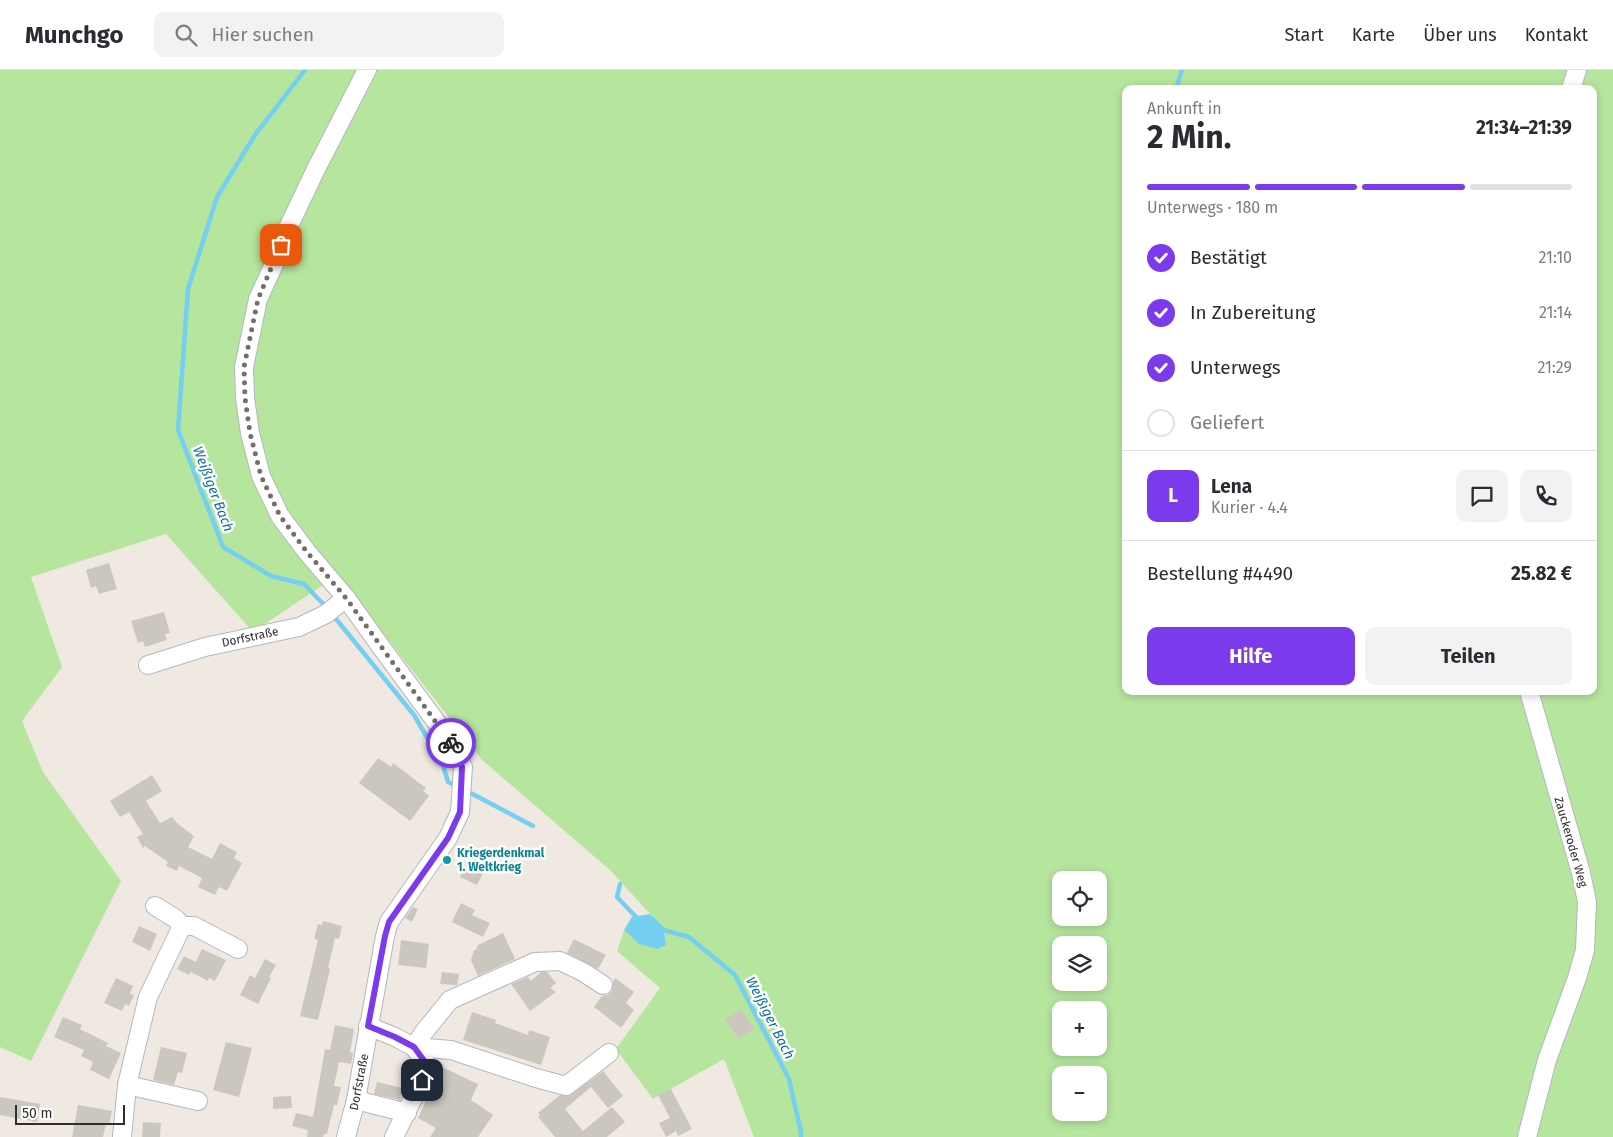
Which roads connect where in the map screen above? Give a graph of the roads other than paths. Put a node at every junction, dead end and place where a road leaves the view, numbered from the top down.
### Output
1 (367, 70) edge
2 (1577, 70) edge
3 (1572, 85) edge
4 (335, 607) junction
5 (148, 665) dead end
6 (1530, 695) edge
7 (155, 906) dead end
8 (182, 926) junction
9 (238, 949) dead end
10 (603, 984) dead end
11 (368, 1026) junction
12 (414, 1047) junction
13 (609, 1054) dead end
14 (127, 1086) junction
15 (356, 1100) junction
16 (198, 1101) dead end
17 (407, 1113) junction
18 (122, 1137) edge
19 (346, 1137) edge
20 (394, 1137) edge
21 (1527, 1137) edge

1 - 4 street, Dorfstraße
2 - 3 street
4 - 5 street, Dorfstraße
4 - 11 street, Dorfstraße
6 - 21 street, Zauckeroder Weg
7 - 8 street
8 - 9 street
8 - 14 street
10 - 12 street
11 - 12 street
11 - 15 street, Dorfstraße
12 - 13 street
12 - 17 street
14 - 16 street
14 - 18 street
15 - 17 street
15 - 19 street, Dorfstraße
17 - 20 street

